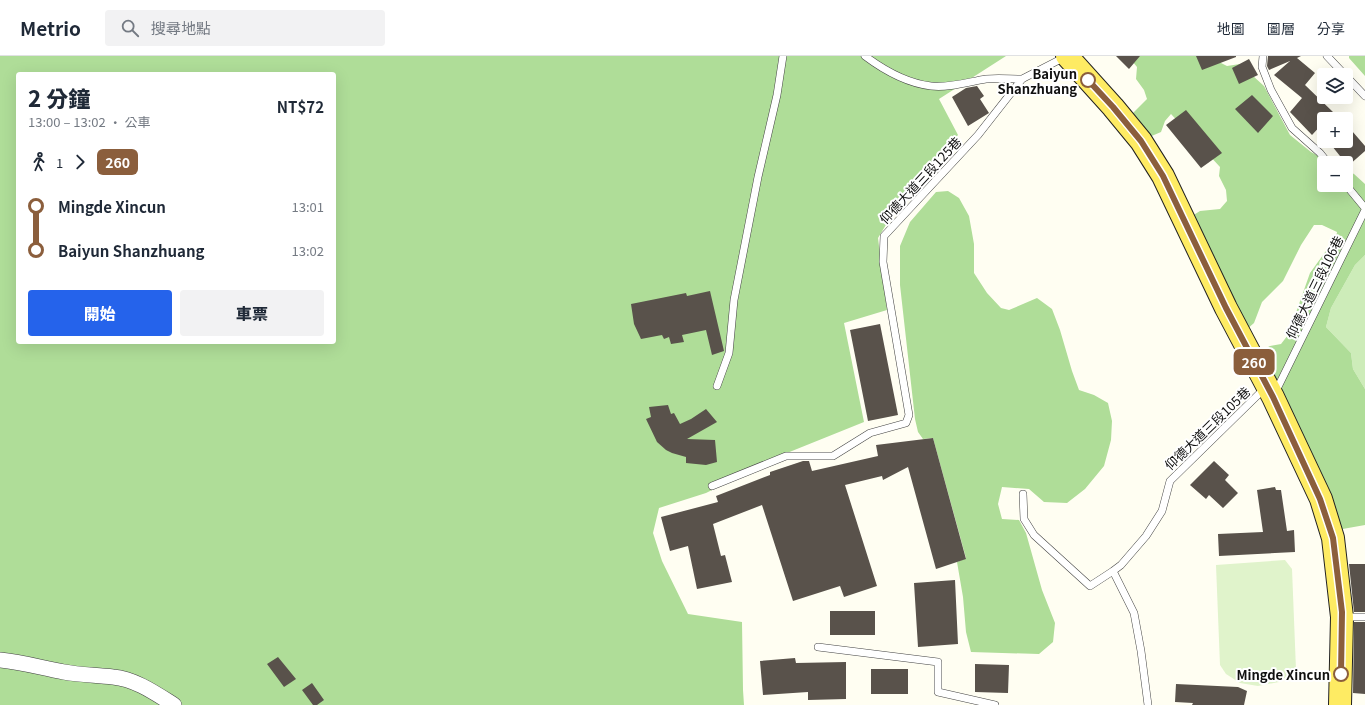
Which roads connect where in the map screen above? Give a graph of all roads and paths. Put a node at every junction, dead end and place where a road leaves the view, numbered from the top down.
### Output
1 (783, 56) edge
2 (865, 56) edge
3 (1067, 56) edge
4 (1263, 56) edge
5 (1327, 56) edge
6 (1339, 68) edge
7 (1022, 80) junction
8 (1353, 83) edge
9 (1365, 96) edge
10 (1322, 156) edge
11 (1352, 192) edge
12 (1365, 209) edge
13 (717, 386) dead end
14 (1270, 391) junction
15 (712, 486) dead end
16 (1023, 494) dead end
17 (1113, 571) junction
18 (1342, 617) junction
19 (1365, 618) edge
20 (818, 647) dead end
21 (0, 660) edge
22 (174, 705) edge
23 (990, 705) edge
24 (995, 705) edge
25 (1148, 705) edge
26 (1340, 705) edge

1 - 13 lane
2 - 7 lane
3 - 7 lane, 仰德大道三段125巷
3 - 14 main road
4 - 10 lane
5 - 6 lane
7 - 15 lane, 仰德大道三段125巷
8 - 9 lane
11 - 12 lane, 仰德大道三段106巷
12 - 14 lane, 仰德大道三段106巷
14 - 17 lane, 仰德大道三段105巷
14 - 18 main road
16 - 17 lane, 仰德大道三段105巷
17 - 25 lane
18 - 19 lane
18 - 26 main road
20 - 23 lane
21 - 22 street
23 - 24 lane

